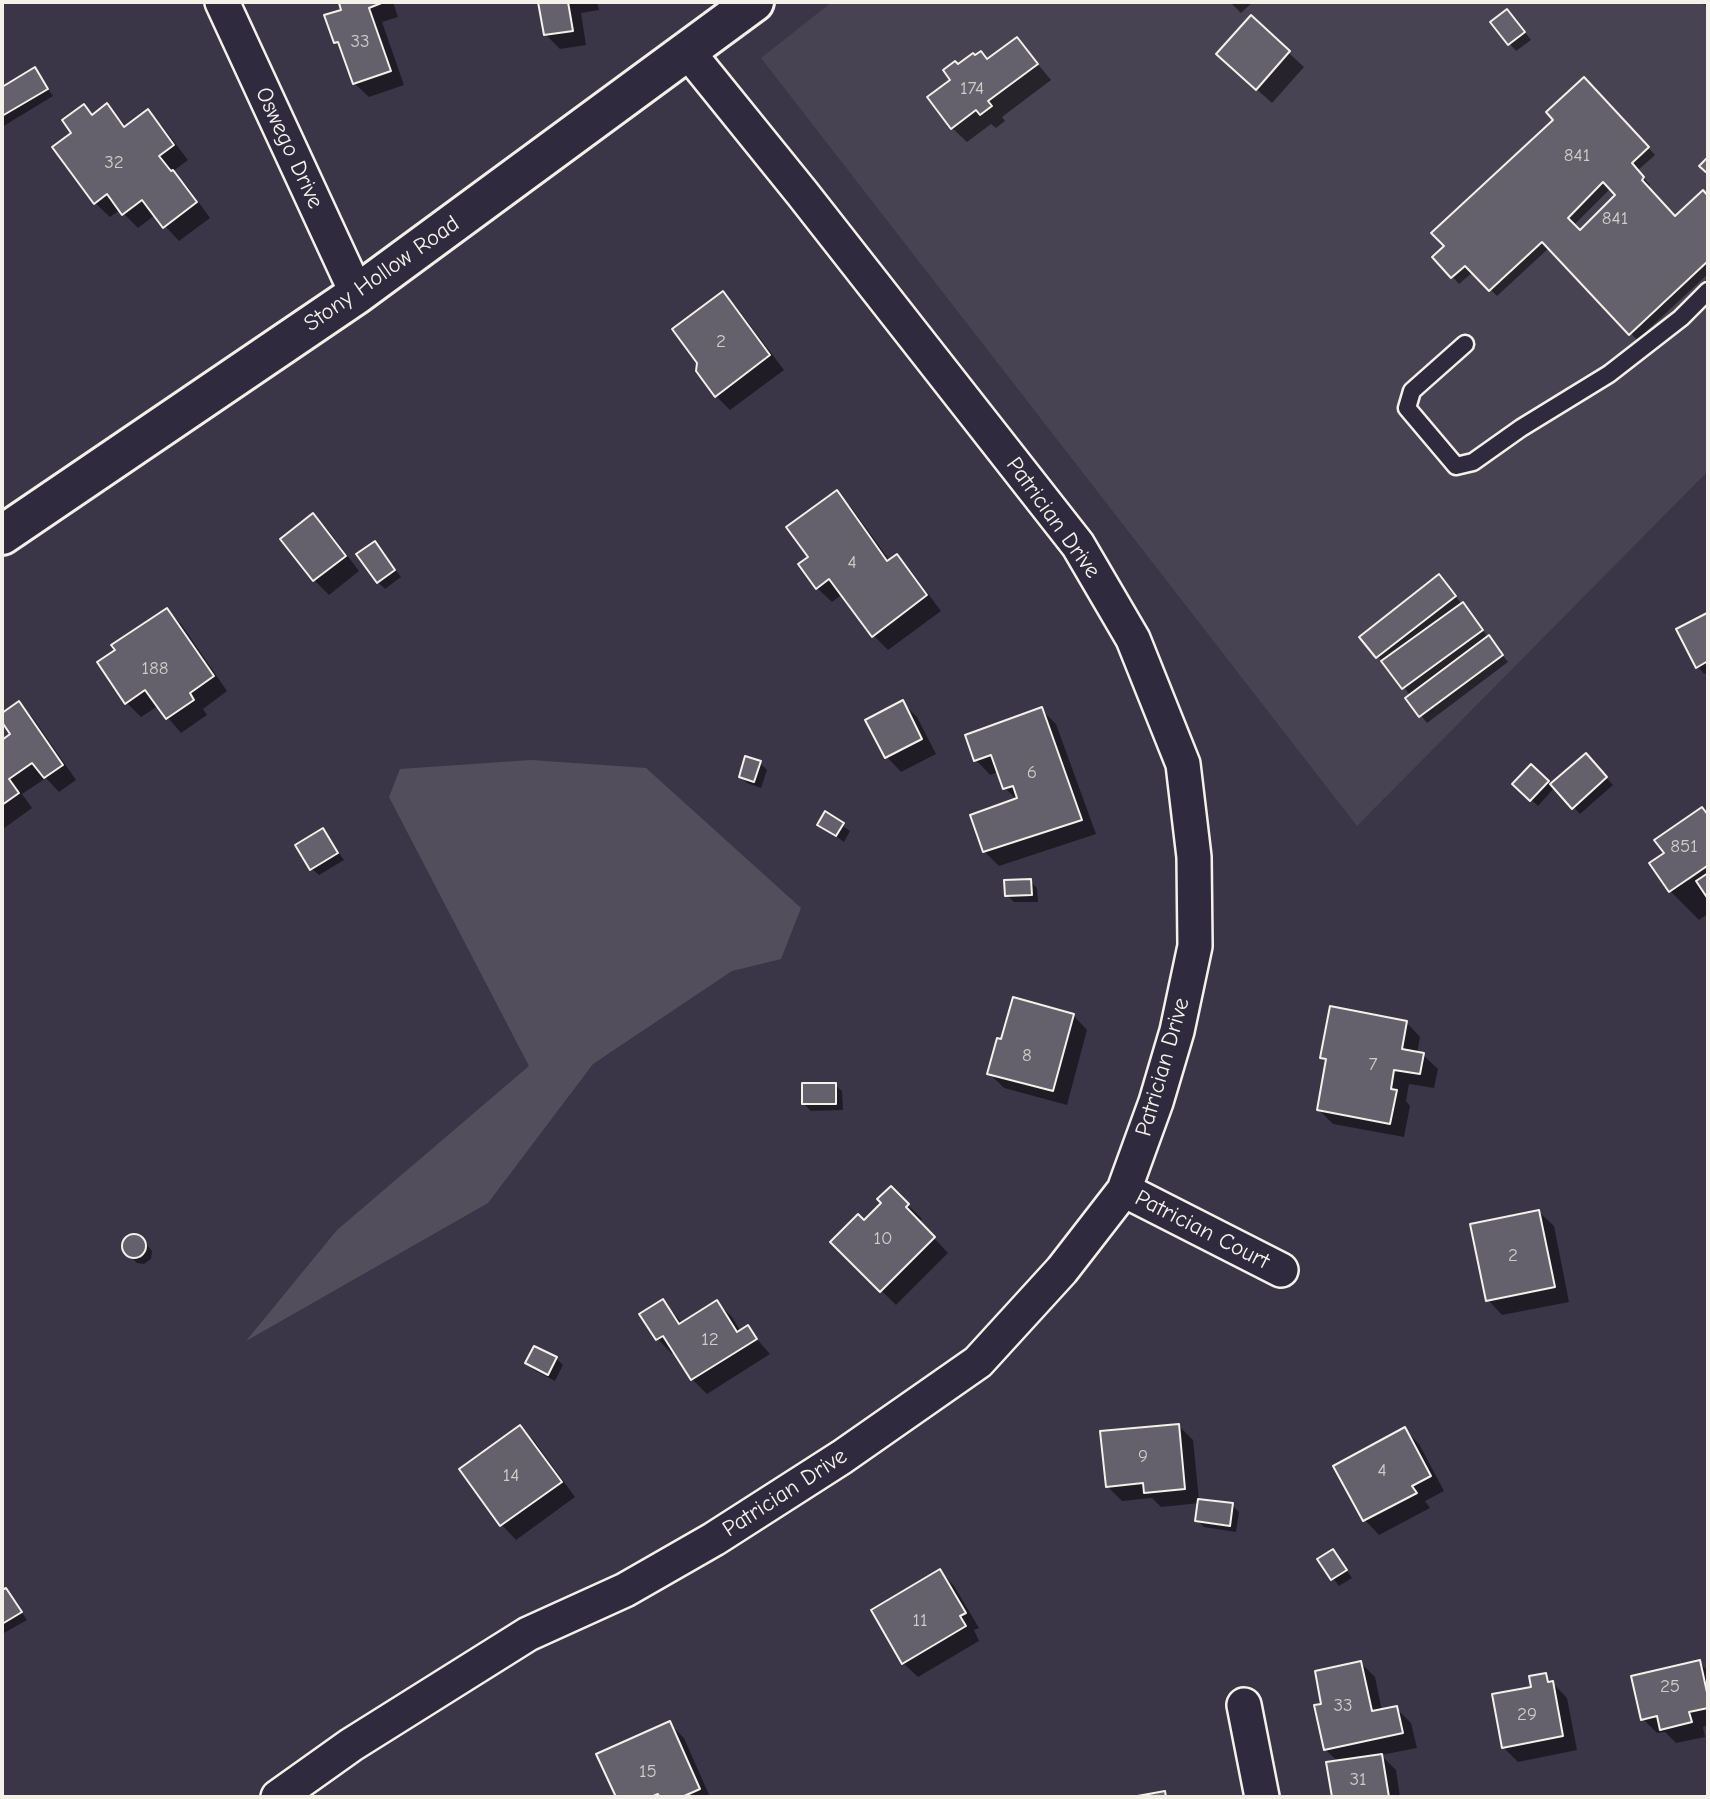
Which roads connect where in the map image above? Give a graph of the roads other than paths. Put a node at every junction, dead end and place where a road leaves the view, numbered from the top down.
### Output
1 (222, 2) edge
2 (754, 2) edge
3 (688, 52) junction
4 (1708, 291) edge
5 (356, 294) junction
6 (1465, 344) dead end
7 (2, 535) edge
8 (1124, 1190) junction
9 (1281, 1270) dead end
10 (1244, 1705) dead end
11 (278, 1797) edge
12 (1262, 1797) edge

1 - 5 street, Oswego Drive
2 - 3 street, Stony Hollow Road
3 - 5 street, Stony Hollow Road
3 - 8 street, Patrician Drive
4 - 6 lane
5 - 7 street, Stony Hollow Road
8 - 9 street, Patrician Court
8 - 11 street, Patrician Drive
10 - 12 street

